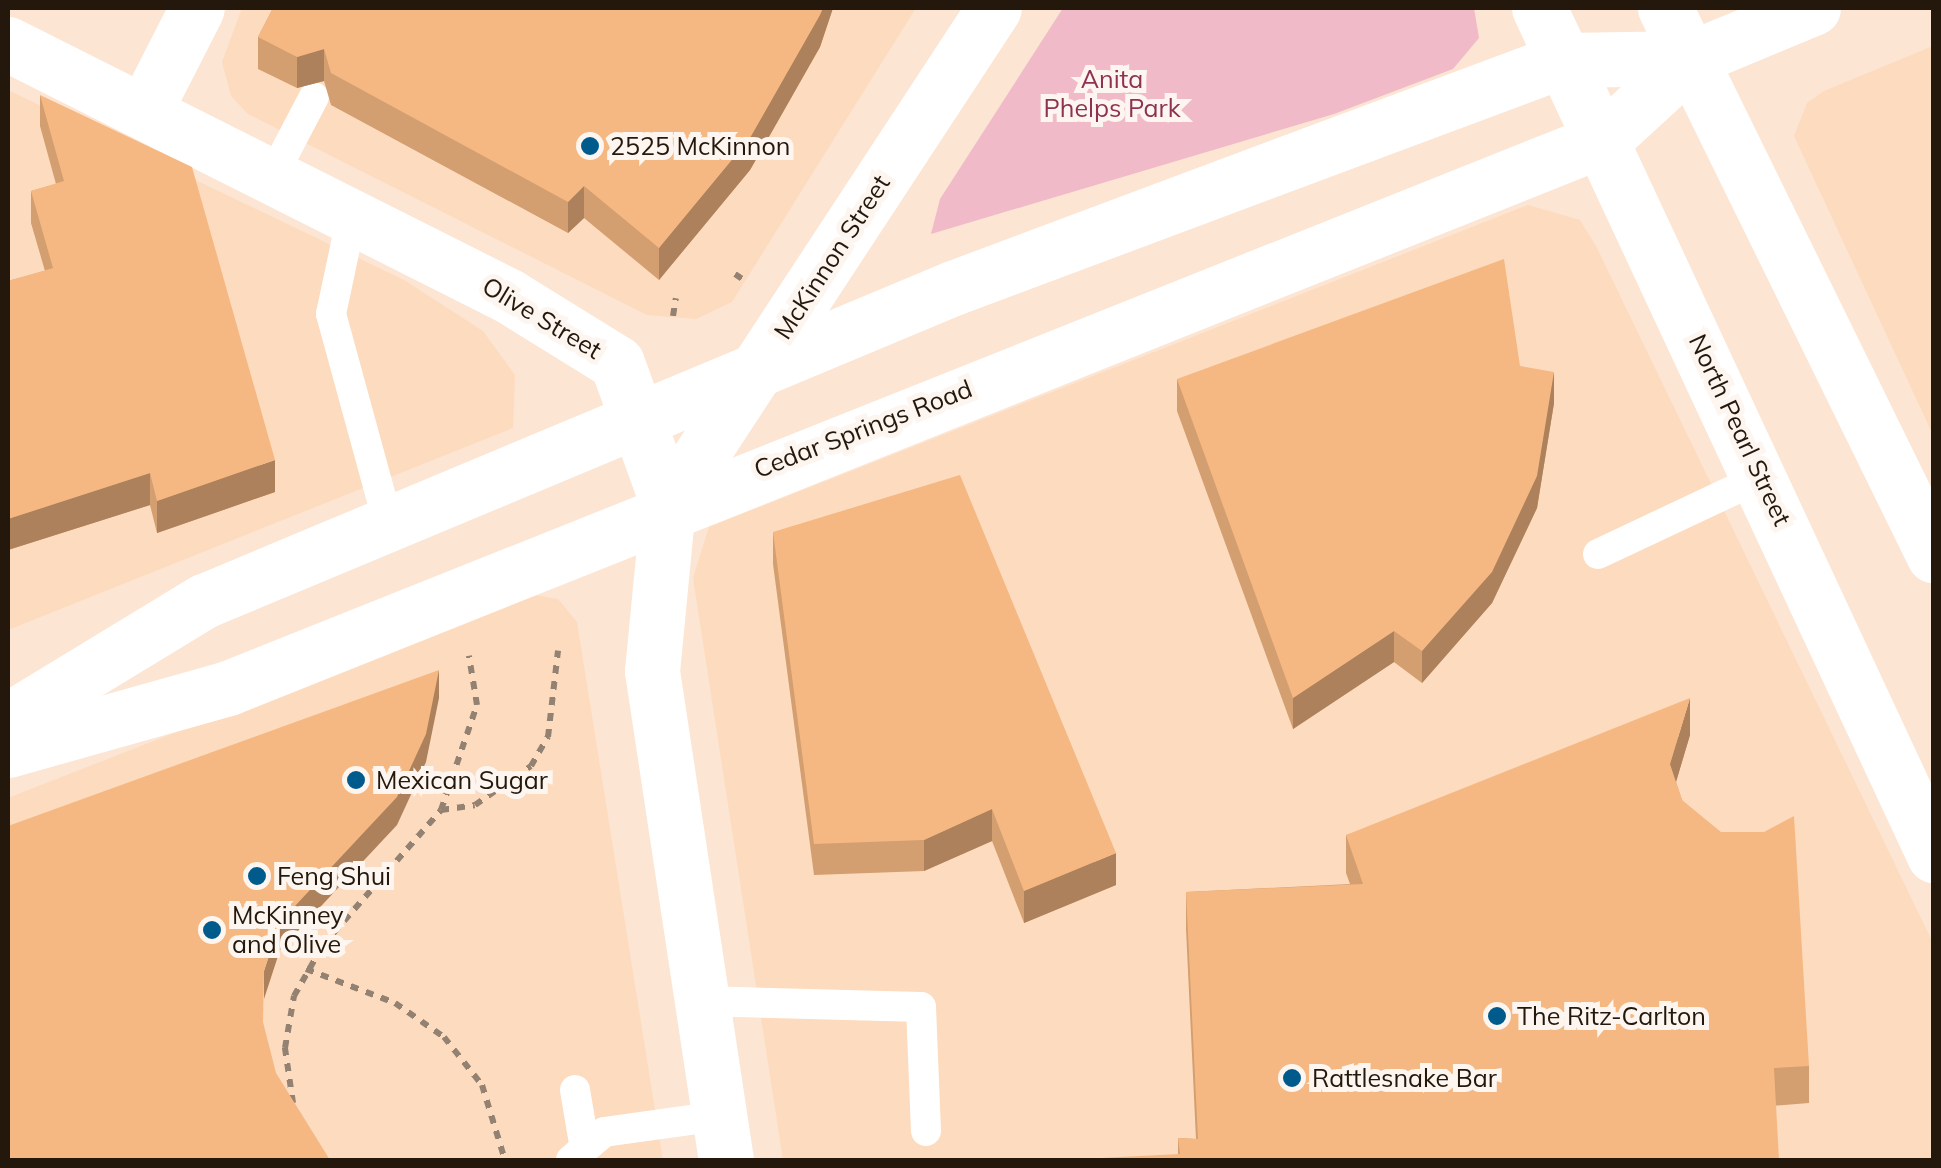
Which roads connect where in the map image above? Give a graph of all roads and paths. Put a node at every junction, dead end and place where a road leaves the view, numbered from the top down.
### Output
1 (197, 8) edge
2 (994, 8) edge
3 (1538, 8) edge
4 (1665, 8) edge
5 (1812, 8) edge
6 (8, 44) edge
7 (1692, 58) junction
8 (1564, 60) junction
9 (314, 97) edge
10 (145, 110) junction
11 (1604, 139) junction
12 (273, 175) junction
13 (352, 215) junction
14 (735, 274) dead end
15 (744, 280) dead end
16 (676, 298) dead end
17 (674, 316) dead end
18 (617, 363) junction
19 (761, 366) junction
20 (634, 418) junction
21 (1762, 477) junction
22 (668, 505) junction
23 (388, 522) junction
24 (1598, 554) dead end
25 (1934, 556) edge
26 (558, 651) dead end
27 (469, 656) dead end
28 (8, 720) edge
29 (8, 750) edge
30 (441, 810) junction
31 (1934, 855) edge
32 (306, 969) junction
33 (702, 1001) junction
34 (575, 1090) dead end
35 (299, 1116) edge
36 (926, 1131) dead end
37 (723, 1138) edge
38 (577, 1152) edge
39 (505, 1160) edge

1 - 10 main road
2 - 19 main road, McKinnon Street
3 - 8 main road, North Pearl Street
4 - 7 main road
5 - 7 main road, Cedar Springs Road
6 - 10 main road, Olive Street
7 - 8 main road, Cedar Springs Road
7 - 11 main road, Cedar Springs Road
7 - 25 main road
8 - 11 main road, North Pearl Street
8 - 19 main road, Cedar Springs Road
9 - 12 lane
10 - 12 main road, Olive Street
11 - 21 main road, North Pearl Street
11 - 22 main road, Cedar Springs Road
12 - 13 main road, Olive Street
13 - 18 main road, Olive Street
13 - 23 lane
14 - 15 path
16 - 17 path
18 - 19 main road, Cedar Springs Road
18 - 20 main road, Olive Street
19 - 20 main road, Cedar Springs Road
19 - 22 main road, McKinnon Street
20 - 22 main road, Olive Street
20 - 23 main road, Cedar Springs Road
21 - 24 lane
21 - 31 main road, North Pearl Street
22 - 29 main road, Cedar Springs Road
22 - 33 main road, Olive Street
23 - 28 main road, Cedar Springs Road
26 - 30 path
27 - 30 path
30 - 32 path
32 - 35 path
32 - 39 path
33 - 36 lane
33 - 37 main road, Olive Street
34 - 38 lane
37 - 38 lane

